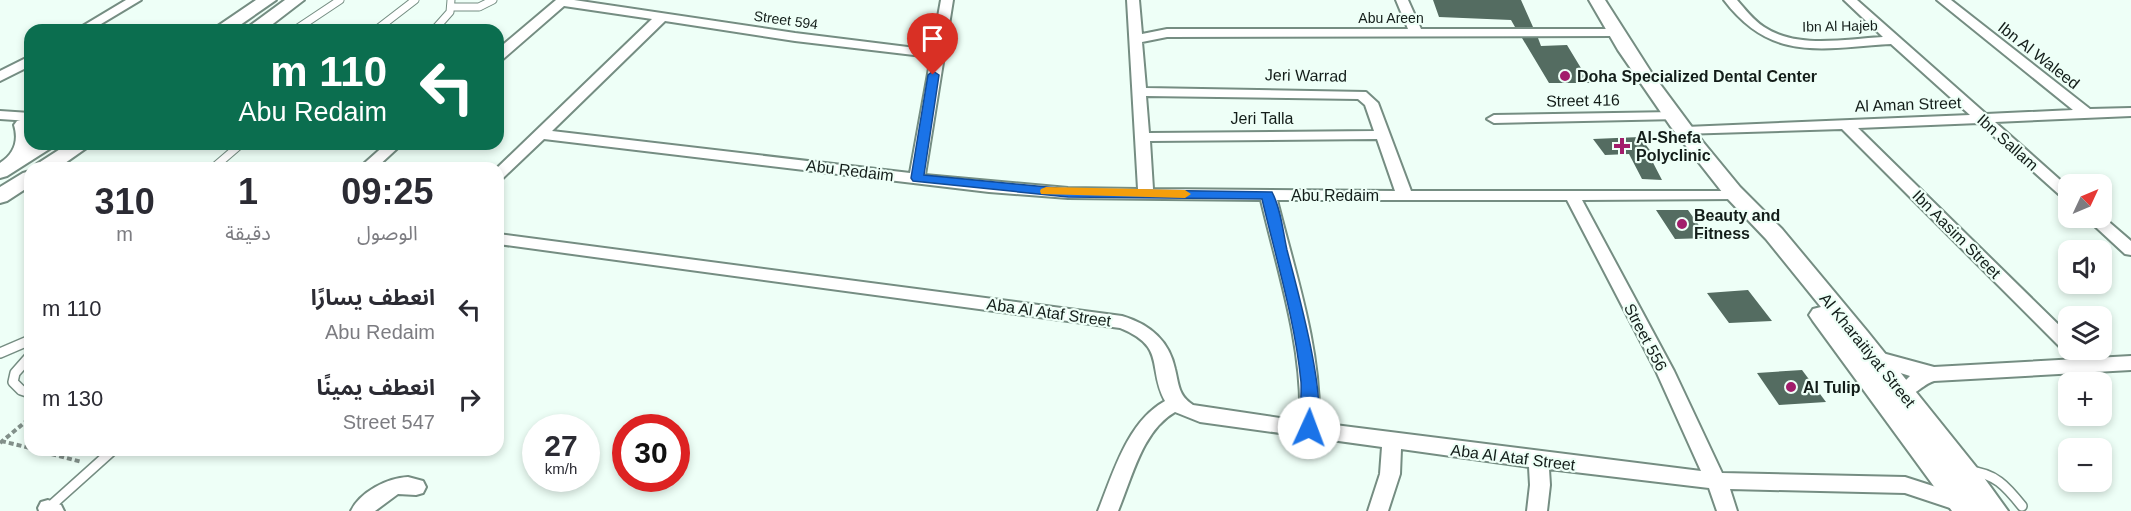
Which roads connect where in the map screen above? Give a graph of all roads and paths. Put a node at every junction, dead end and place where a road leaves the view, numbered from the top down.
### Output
1 (135, 0) edge
2 (268, 0) edge
3 (296, 0) edge
4 (340, 0) edge
5 (415, 0) edge
6 (493, 0) edge
7 (946, 0) edge
8 (1133, 0) edge
9 (1402, 0) edge
10 (1597, 0) edge
11 (1730, 0) edge
12 (1850, 0) edge
13 (1943, 0) edge
14 (563, 1) edge
15 (452, 4) edge
16 (662, 17) junction
17 (93, 24) edge
18 (230, 24) edge
19 (262, 24) edge
20 (304, 24) edge
21 (384, 24) edge
22 (440, 24) edge
23 (1416, 32) junction
24 (1615, 32) junction
25 (1134, 33) junction
26 (1894, 40) junction
27 (504, 51) edge
28 (936, 54) junction
29 (24, 63) edge
30 (0, 77) edge
31 (1138, 92) junction
32 (2131, 112) edge
33 (2087, 114) junction
34 (0, 115) edge
35 (1982, 118) junction
36 (1494, 119) dead end
37 (24, 122) edge
38 (1680, 124) junction
39 (1846, 124) junction
40 (542, 134) junction
41 (1383, 135) junction
42 (1142, 137) junction
43 (39, 150) edge
44 (72, 150) edge
45 (235, 150) edge
46 (388, 150) edge
47 (30, 162) edge
48 (54, 162) edge
49 (220, 162) edge
50 (374, 162) edge
51 (24, 168) edge
52 (24, 169) edge
53 (504, 169) edge
54 (0, 172) edge
55 (918, 178) junction
56 (2058, 186) edge
57 (1146, 194) junction
58 (1736, 194) junction
59 (1268, 195) junction
60 (1572, 195) junction
61 (0, 196) edge
62 (1405, 196) junction
63 (2106, 228) edge
64 (504, 239) edge
65 (2131, 250) edge
66 (2058, 334) edge
67 (24, 344) edge
68 (0, 353) edge
69 (1875, 358) junction
70 (2084, 360) edge
71 (24, 362) edge
72 (2131, 363) edge
73 (2089, 365) junction
74 (1934, 374) junction
75 (24, 392) edge
76 (1903, 392) junction
77 (1176, 403) junction
78 (24, 423) edge
79 (1309, 428) junction
80 (1392, 440) junction
81 (1, 442) edge
82 (24, 447) edge
83 (60, 456) edge
84 (106, 456) edge
85 (1538, 460) junction
86 (95, 465) junction
87 (1934, 465) junction
88 (1965, 471) junction
89 (1715, 481) junction
90 (1905, 485) junction
91 (416, 487) dead end
92 (2022, 506) dead end
93 (1965, 507) edge
94 (49, 510) edge
95 (361, 511) edge
96 (1108, 511) edge
97 (1378, 511) edge
98 (1537, 511) edge
99 (1727, 511) edge
100 (1994, 511) edge

1 - 17 street
2 - 18 street
3 - 19 street
4 - 20 lane
5 - 21 lane
6 - 15 lane
7 - 28 street
8 - 25 street
9 - 23 street
10 - 24 street, Al Kharaitiyat Street
11 - 26 street, Ibn Al Hajeb
12 - 26 street, Ibn Sallam
13 - 33 street, Ibn Al Waleed
14 - 16 street, Street 594
14 - 27 street
15 - 22 lane
16 - 28 street, Street 594
16 - 40 street
23 - 24 street, Abu Areen
23 - 25 street, Abu Areen
24 - 38 street, Al Kharaitiyat Street
25 - 31 street
26 - 35 street, Ibn Sallam
28 - 55 street
29 - 30 street
31 - 41 street, Jeri Warrad
31 - 42 street
32 - 33 street, Al Aman Street
33 - 35 street, Al Aman Street
34 - 37 street
35 - 39 street, Al Aman Street
35 - 56 street, Ibn Sallam
36 - 38 street, Street 416
38 - 39 street, Al Aman Street
38 - 58 street, Al Kharaitiyat Street
39 - 66 street, Ibn Aasim Street
40 - 53 street
40 - 55 street, Abu Redaim
41 - 42 street, Jeri Talla
41 - 62 street, Jeri Warrad
42 - 57 street
43 - 47 street
44 - 48 street
45 - 49 lane
46 - 50 street
51 - 54 street
52 - 61 street
55 - 57 street, Abu Redaim
57 - 59 street, Abu Redaim
58 - 60 street, Abu Redaim
58 - 69 street, Al Kharaitiyat Street
58 - 87 street, Al Kharaitiyat Street
59 - 62 street, Abu Redaim
59 - 79 street
60 - 62 street, Abu Redaim
60 - 89 street, Street 556
63 - 65 street
64 - 77 street, Aba Al Ataf Street
67 - 68 lane
69 - 74 street
69 - 76 street, Al Kharaitiyat Street
70 - 73 street
71 - 75 lane
72 - 73 street
73 - 74 street
74 - 76 street
76 - 88 street, Al Kharaitiyat Street
77 - 79 street, Aba Al Ataf Street
77 - 96 street
78 - 81 path
79 - 80 street, Aba Al Ataf Street
80 - 85 street, Aba Al Ataf Street
80 - 97 street
81 - 82 path
83 - 86 path
84 - 86 lane
85 - 89 street, Aba Al Ataf Street
85 - 98 street
86 - 94 lane
87 - 88 street
87 - 90 street
87 - 93 street, Al Kharaitiyat Street
88 - 92 lane
88 - 100 street, Al Kharaitiyat Street
89 - 90 street, Aba Al Ataf Street
89 - 99 street, Street 556
90 - 93 street, Aba Al Ataf Street
91 - 95 street

